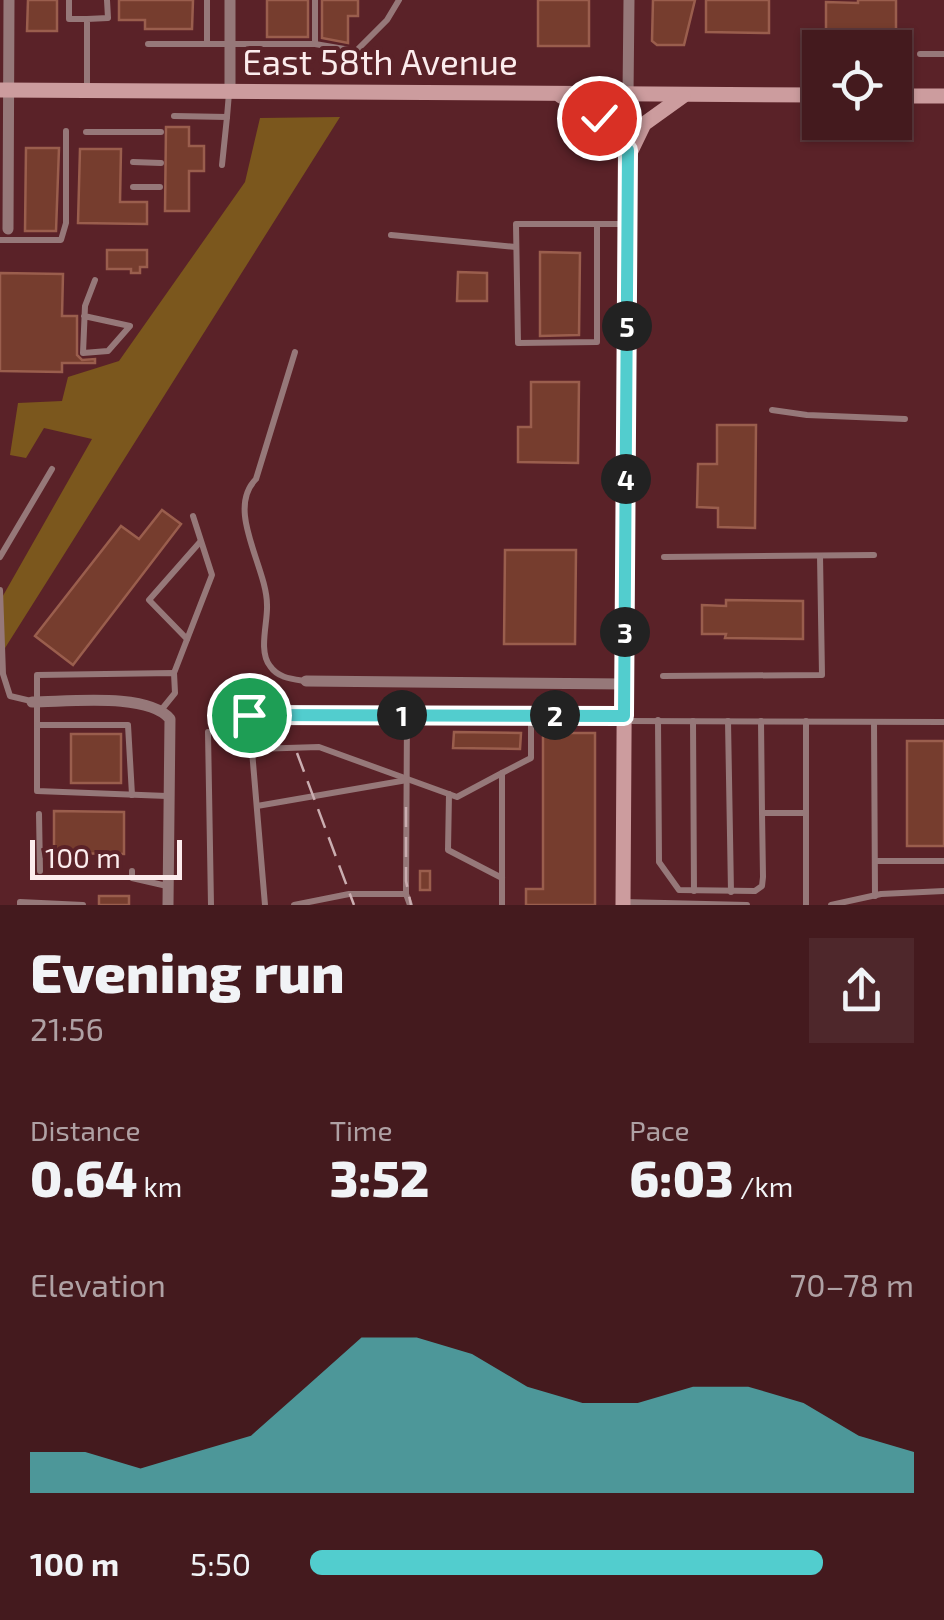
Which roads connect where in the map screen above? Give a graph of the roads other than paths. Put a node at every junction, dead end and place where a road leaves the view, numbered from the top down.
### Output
1 (9, 0) edge
2 (69, 0) edge
3 (107, 0) edge
4 (207, 0) edge
5 (230, 0) edge
6 (315, 0) edge
7 (398, 0) edge
8 (629, 0) edge
9 (87, 20) junction
10 (148, 44) dead end
11 (208, 44) junction
12 (230, 44) junction
13 (315, 44) junction
14 (4, 54) edge
15 (920, 54) dead end
16 (944, 54) edge
17 (4, 90) edge
18 (87, 91) junction
19 (230, 92) junction
20 (558, 94) junction
21 (628, 95) junction
22 (685, 95) junction
23 (802, 95) edge
24 (912, 96) edge
25 (944, 96) edge
26 (174, 116) dead end
27 (227, 116) junction
28 (66, 131) dead end
29 (86, 132) dead end
30 (162, 132) dead end
31 (628, 154) junction
32 (133, 162) dead end
33 (161, 163) dead end
34 (222, 165) dead end
35 (132, 187) dead end
36 (160, 187) dead end
37 (4, 191) edge
38 (4, 210) edge
39 (597, 224) junction
40 (627, 224) junction
41 (391, 235) dead end
42 (6, 236) edge
43 (516, 247) junction
44 (94, 280) dead end
45 (84, 316) junction
46 (296, 352) dead end
47 (772, 410) dead end
48 (904, 419) dead end
49 (52, 469) dead end
50 (193, 516) dead end
51 (201, 541) junction
52 (874, 555) dead end
53 (0, 556) edge
54 (820, 556) junction
55 (664, 557) dead end
56 (0, 590) edge
57 (187, 639) junction
58 (174, 673) junction
59 (663, 676) dead end
60 (306, 681) joint
61 (624, 684) junction
62 (35, 702) junction
63 (162, 709) junction
64 (406, 715) junction
65 (531, 715) junction
66 (624, 718) junction
67 (658, 720) junction
68 (693, 721) junction
69 (728, 721) junction
70 (761, 721) junction
71 (806, 721) junction
72 (874, 722) junction
73 (944, 722) edge
74 (38, 725) junction
75 (208, 732) dead end
76 (252, 749) junction
77 (502, 773) junction
78 (408, 780) junction
79 (132, 794) junction
80 (449, 794) junction
81 (170, 796) junction
82 (256, 806) junction
83 (762, 813) junction
84 (806, 813) junction
85 (39, 814) dead end
86 (944, 861) edge
87 (875, 862) junction
88 (40, 871) dead end
89 (132, 871) dead end
90 (502, 878) junction
91 (168, 886) junction
92 (944, 891) edge
93 (694, 892) junction
94 (731, 892) junction
95 (406, 894) junction
96 (875, 896) junction
97 (623, 903) edge
98 (20, 905) edge
99 (83, 905) edge
100 (168, 905) edge
101 (211, 905) edge
102 (265, 905) edge
103 (294, 905) edge
104 (410, 905) edge
105 (502, 905) edge
106 (747, 905) edge
107 (806, 905) edge
108 (831, 905) edge

1 - 14 street
2 - 9 lane
3 - 9 lane
4 - 11 lane
5 - 12 street
6 - 13 lane
7 - 13 lane
8 - 21 street
9 - 18 lane
10 - 11 lane
11 - 12 lane
12 - 13 lane
12 - 19 street
14 - 17 street
15 - 16 lane
17 - 18 main road, East 58th Avenue
17 - 37 street
18 - 19 main road, East 58th Avenue
19 - 20 main road, East 58th Avenue
19 - 27 lane
20 - 21 main road, East 58th Avenue
20 - 31 main road
21 - 22 main road, East 58th Avenue
21 - 31 main road
22 - 23 main road, East 58th Avenue
22 - 31 main road
24 - 25 main road
26 - 27 lane
27 - 34 lane
28 - 42 lane
29 - 30 lane
31 - 40 main road
32 - 33 lane
35 - 36 lane
37 - 38 street
38 - 42 street
39 - 40 lane
39 - 43 lane
39 - 43 lane
40 - 61 main road
41 - 43 lane
44 - 45 lane
45 - 45 lane
46 - 60 lane
47 - 48 lane
49 - 53 lane
50 - 51 lane
51 - 57 lane
51 - 57 lane
52 - 54 lane
54 - 55 lane
54 - 59 lane
56 - 62 lane
57 - 58 lane
58 - 62 lane
58 - 63 lane
60 - 61 street
61 - 66 main road
62 - 63 street
62 - 74 lane
63 - 81 street
64 - 65 lane
64 - 76 lane
64 - 78 lane
65 - 66 lane
65 - 77 lane
66 - 67 lane
66 - 97 main road
67 - 68 lane
67 - 93 lane
68 - 69 lane
68 - 93 lane
69 - 70 lane
69 - 94 lane
70 - 71 lane
70 - 83 lane
71 - 72 lane
71 - 84 lane
72 - 73 lane
72 - 87 lane
74 - 79 lane
74 - 79 lane
75 - 101 lane
76 - 78 lane
76 - 82 lane
77 - 80 lane
77 - 90 lane
78 - 80 lane
78 - 82 lane
78 - 95 lane
79 - 81 lane
80 - 90 lane
81 - 91 street
82 - 102 lane
83 - 84 lane
83 - 94 lane
84 - 107 lane
85 - 88 lane
86 - 87 lane
87 - 96 lane
89 - 91 lane
90 - 105 lane
91 - 100 street
92 - 96 lane
93 - 94 lane
95 - 103 lane
95 - 104 lane
96 - 108 lane
97 - 106 lane
98 - 99 lane

